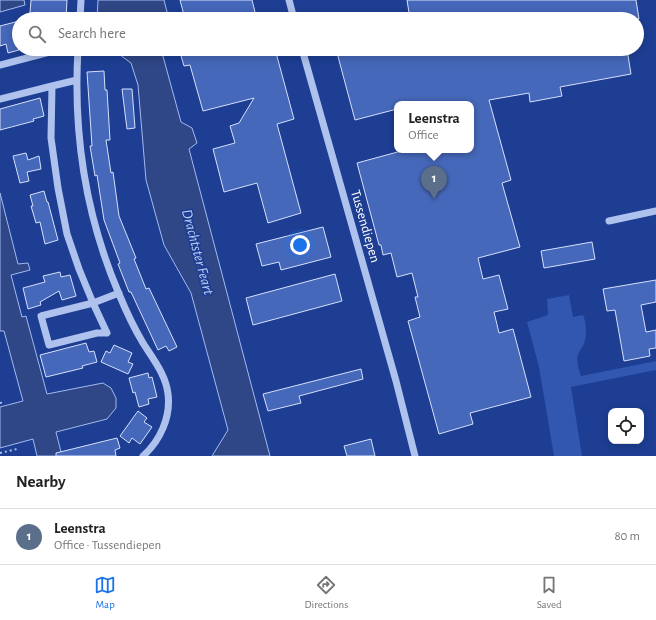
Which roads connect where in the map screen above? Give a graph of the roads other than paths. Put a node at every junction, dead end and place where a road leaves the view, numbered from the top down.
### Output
1 (81, 0) edge
2 (289, 0) edge
3 (80, 12) edge
4 (292, 12) edge
5 (34, 56) edge
6 (78, 56) edge
7 (304, 56) edge
8 (0, 65) edge
9 (76, 80) junction
10 (52, 86) junction
11 (0, 99) edge
12 (656, 211) edge
13 (609, 221) dead end
14 (119, 293) junction
15 (93, 303) junction
16 (143, 456) edge
17 (415, 456) edge

1 - 3 street
2 - 4 street
5 - 8 street
6 - 9 street
7 - 17 street, Tussendiepen
9 - 10 street
9 - 14 street
10 - 11 street
10 - 15 street
12 - 13 street
14 - 15 street
14 - 16 street
15 - 15 street

